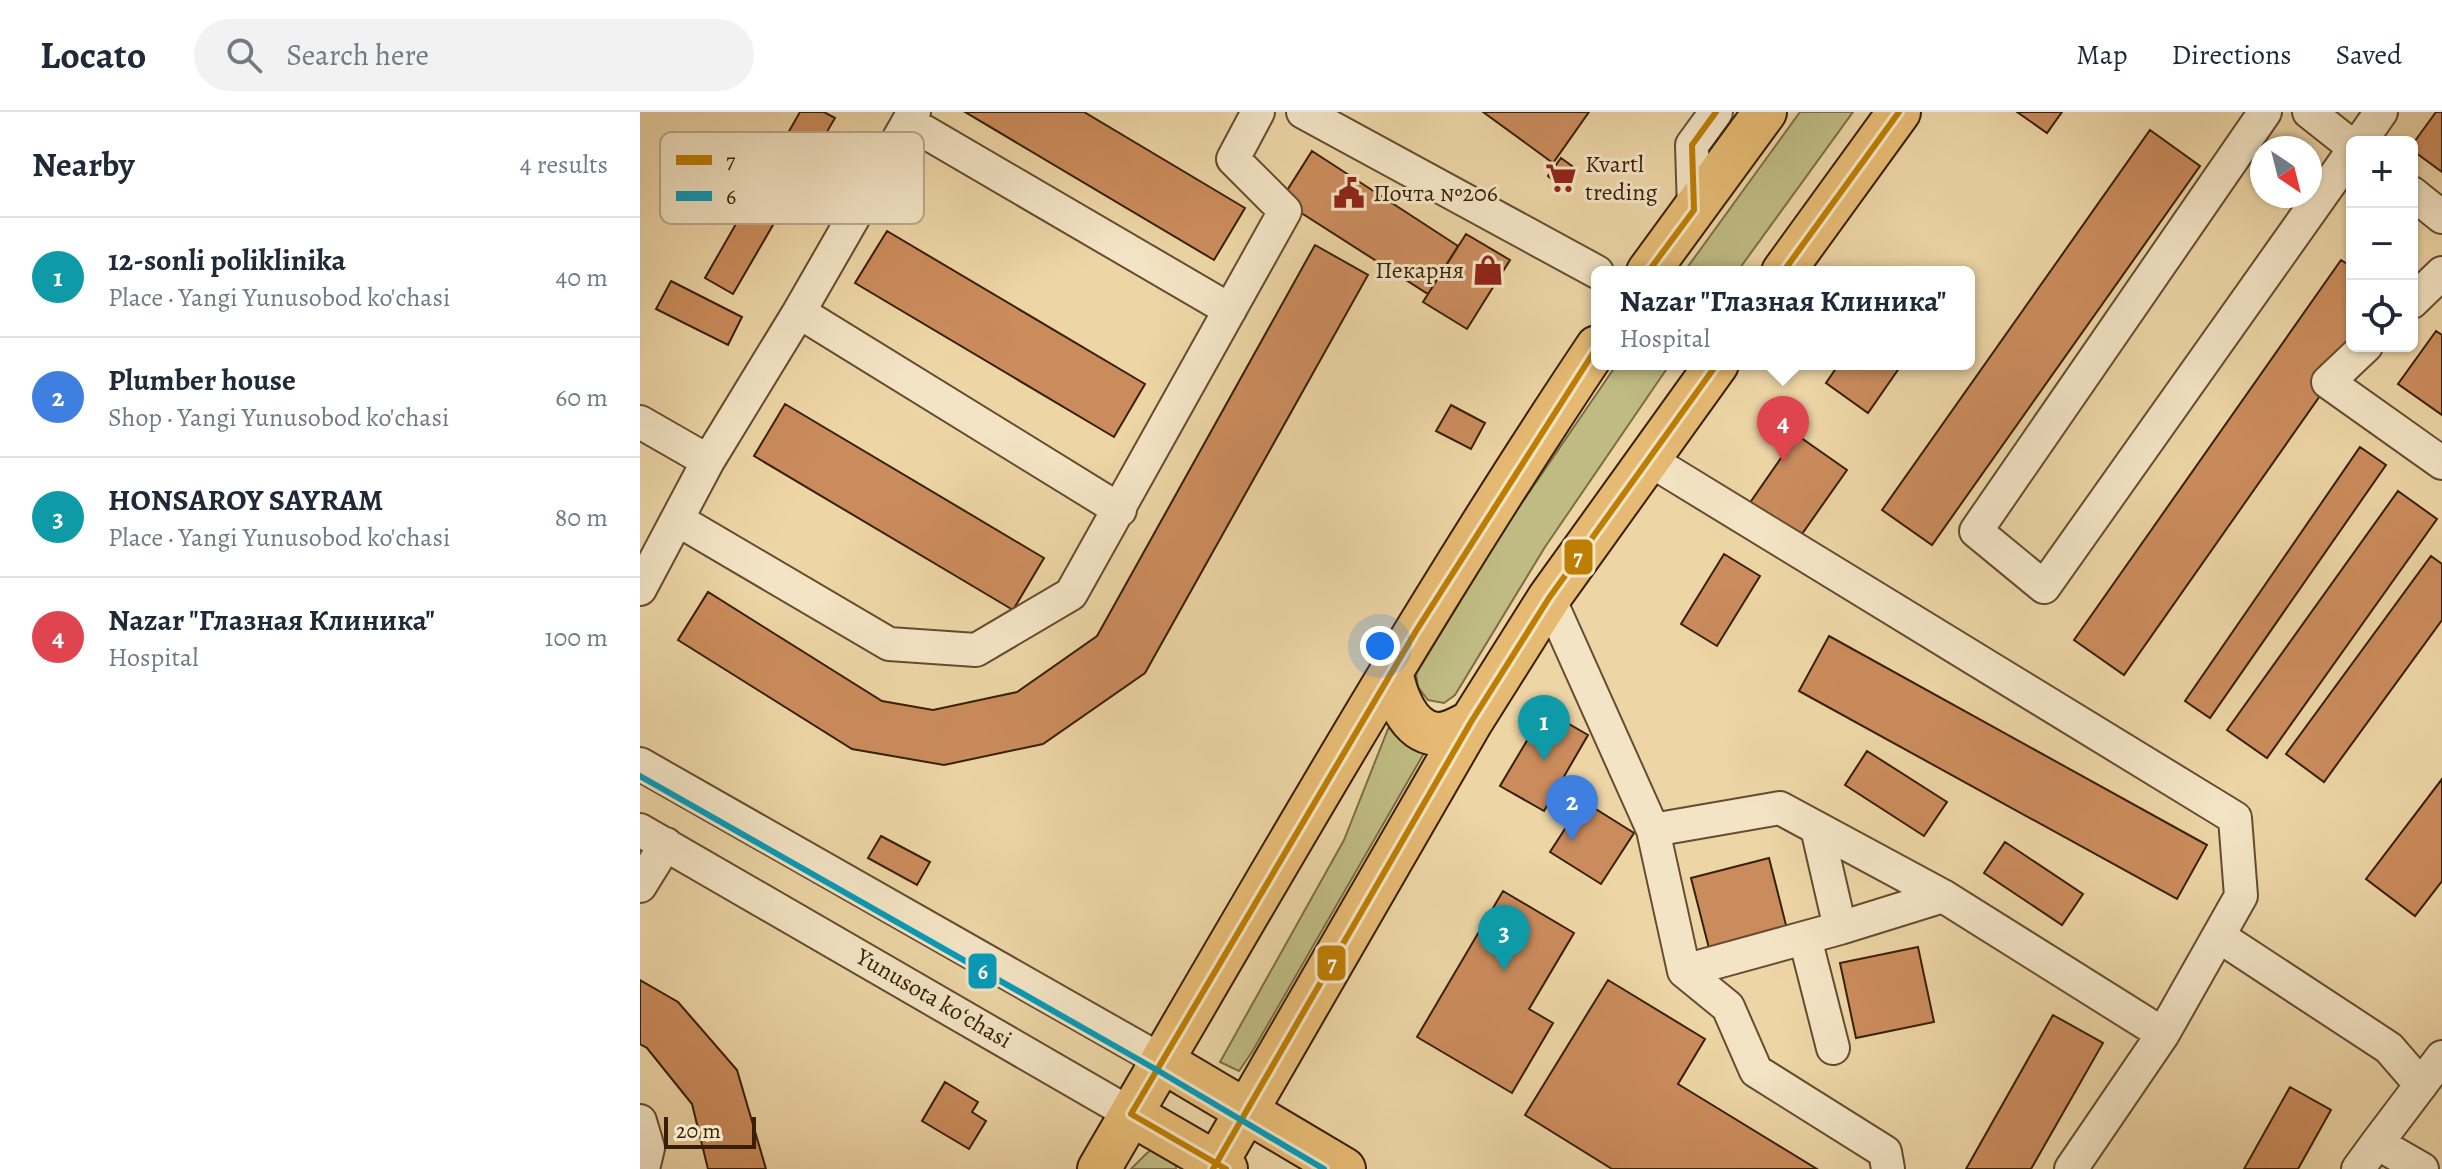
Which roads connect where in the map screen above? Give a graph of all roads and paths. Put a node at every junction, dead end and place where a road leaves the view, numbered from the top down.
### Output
1 (1258, 112) edge
2 (1303, 112) edge
3 (1716, 112) edge
4 (1765, 112) edge
5 (1899, 112) edge
6 (2265, 112) edge
7 (2309, 112) edge
8 (2381, 112) edge
9 (911, 117) edge
10 (2364, 136) edge
11 (2346, 144) edge
12 (2346, 158) edge
13 (2418, 198) edge
14 (1694, 210) junction
15 (2442, 217) edge
16 (850, 224) edge
17 (1652, 266) edge
18 (1787, 266) edge
19 (1591, 269) edge
20 (2442, 273) edge
21 (2418, 296) edge
22 (1230, 310) junction
23 (799, 312) junction
24 (2360, 352) edge
25 (1591, 356) edge
26 (1713, 370) edge
27 (640, 422) edge
28 (1648, 459) junction
29 (708, 461) junction
30 (2442, 463) edge
31 (1120, 510) junction
32 (678, 520) junction
33 (640, 589) edge
34 (1549, 598) junction
35 (1391, 670) junction
36 (1471, 722) junction
37 (640, 764) edge
38 (1817, 828) junction
39 (1653, 830) junction
40 (653, 837) edge
41 (640, 886) edge
42 (1943, 896) junction
43 (1840, 928) junction
44 (2220, 937) junction
45 (1805, 938) junction
46 (1684, 971) junction
47 (2163, 1034) junction
48 (1833, 1048) dead end
49 (2442, 1057) edge
50 (1162, 1061) junction
51 (2421, 1085) junction
52 (1246, 1111) junction
53 (1131, 1114) junction
54 (640, 1121) edge
55 (2377, 1143) junction
56 (1218, 1167) edge
57 (643, 1169) edge
58 (1099, 1169) edge
59 (1344, 1169) edge
60 (1888, 1169) edge
61 (2071, 1169) edge
62 (2358, 1169) edge
63 (2422, 1169) edge

1 - 22 street
2 - 19 street
3 - 14 street
4 - 14 main road
5 - 18 main road
6 - 12 street
7 - 11 street
8 - 10 street
9 - 22 street
13 - 15 street
14 - 17 main road
16 - 23 street
20 - 21 street
22 - 31 street
23 - 29 street
23 - 31 street
24 - 30 street
25 - 35 main road
26 - 28 main road
27 - 29 street
28 - 34 main road
28 - 44 street
29 - 32 street
31 - 32 street
32 - 33 street
34 - 36 main road
34 - 39 street
35 - 36 main road
35 - 50 main road
36 - 52 main road
37 - 50 street
38 - 39 street
38 - 42 street
38 - 43 street
39 - 46 street
40 - 41 street
40 - 53 street, Yunusota koʻchasi
42 - 43 street
42 - 47 street
43 - 45 street
44 - 47 street
44 - 51 street
45 - 46 street
45 - 48 street
46 - 60 street
47 - 61 street
49 - 51 street
50 - 52 main road
50 - 53 main road
51 - 55 street
52 - 56 main road
52 - 59 main road
53 - 56 main road, Yunusota koʻchasi
53 - 58 main road
54 - 57 street
55 - 62 street
55 - 63 street

